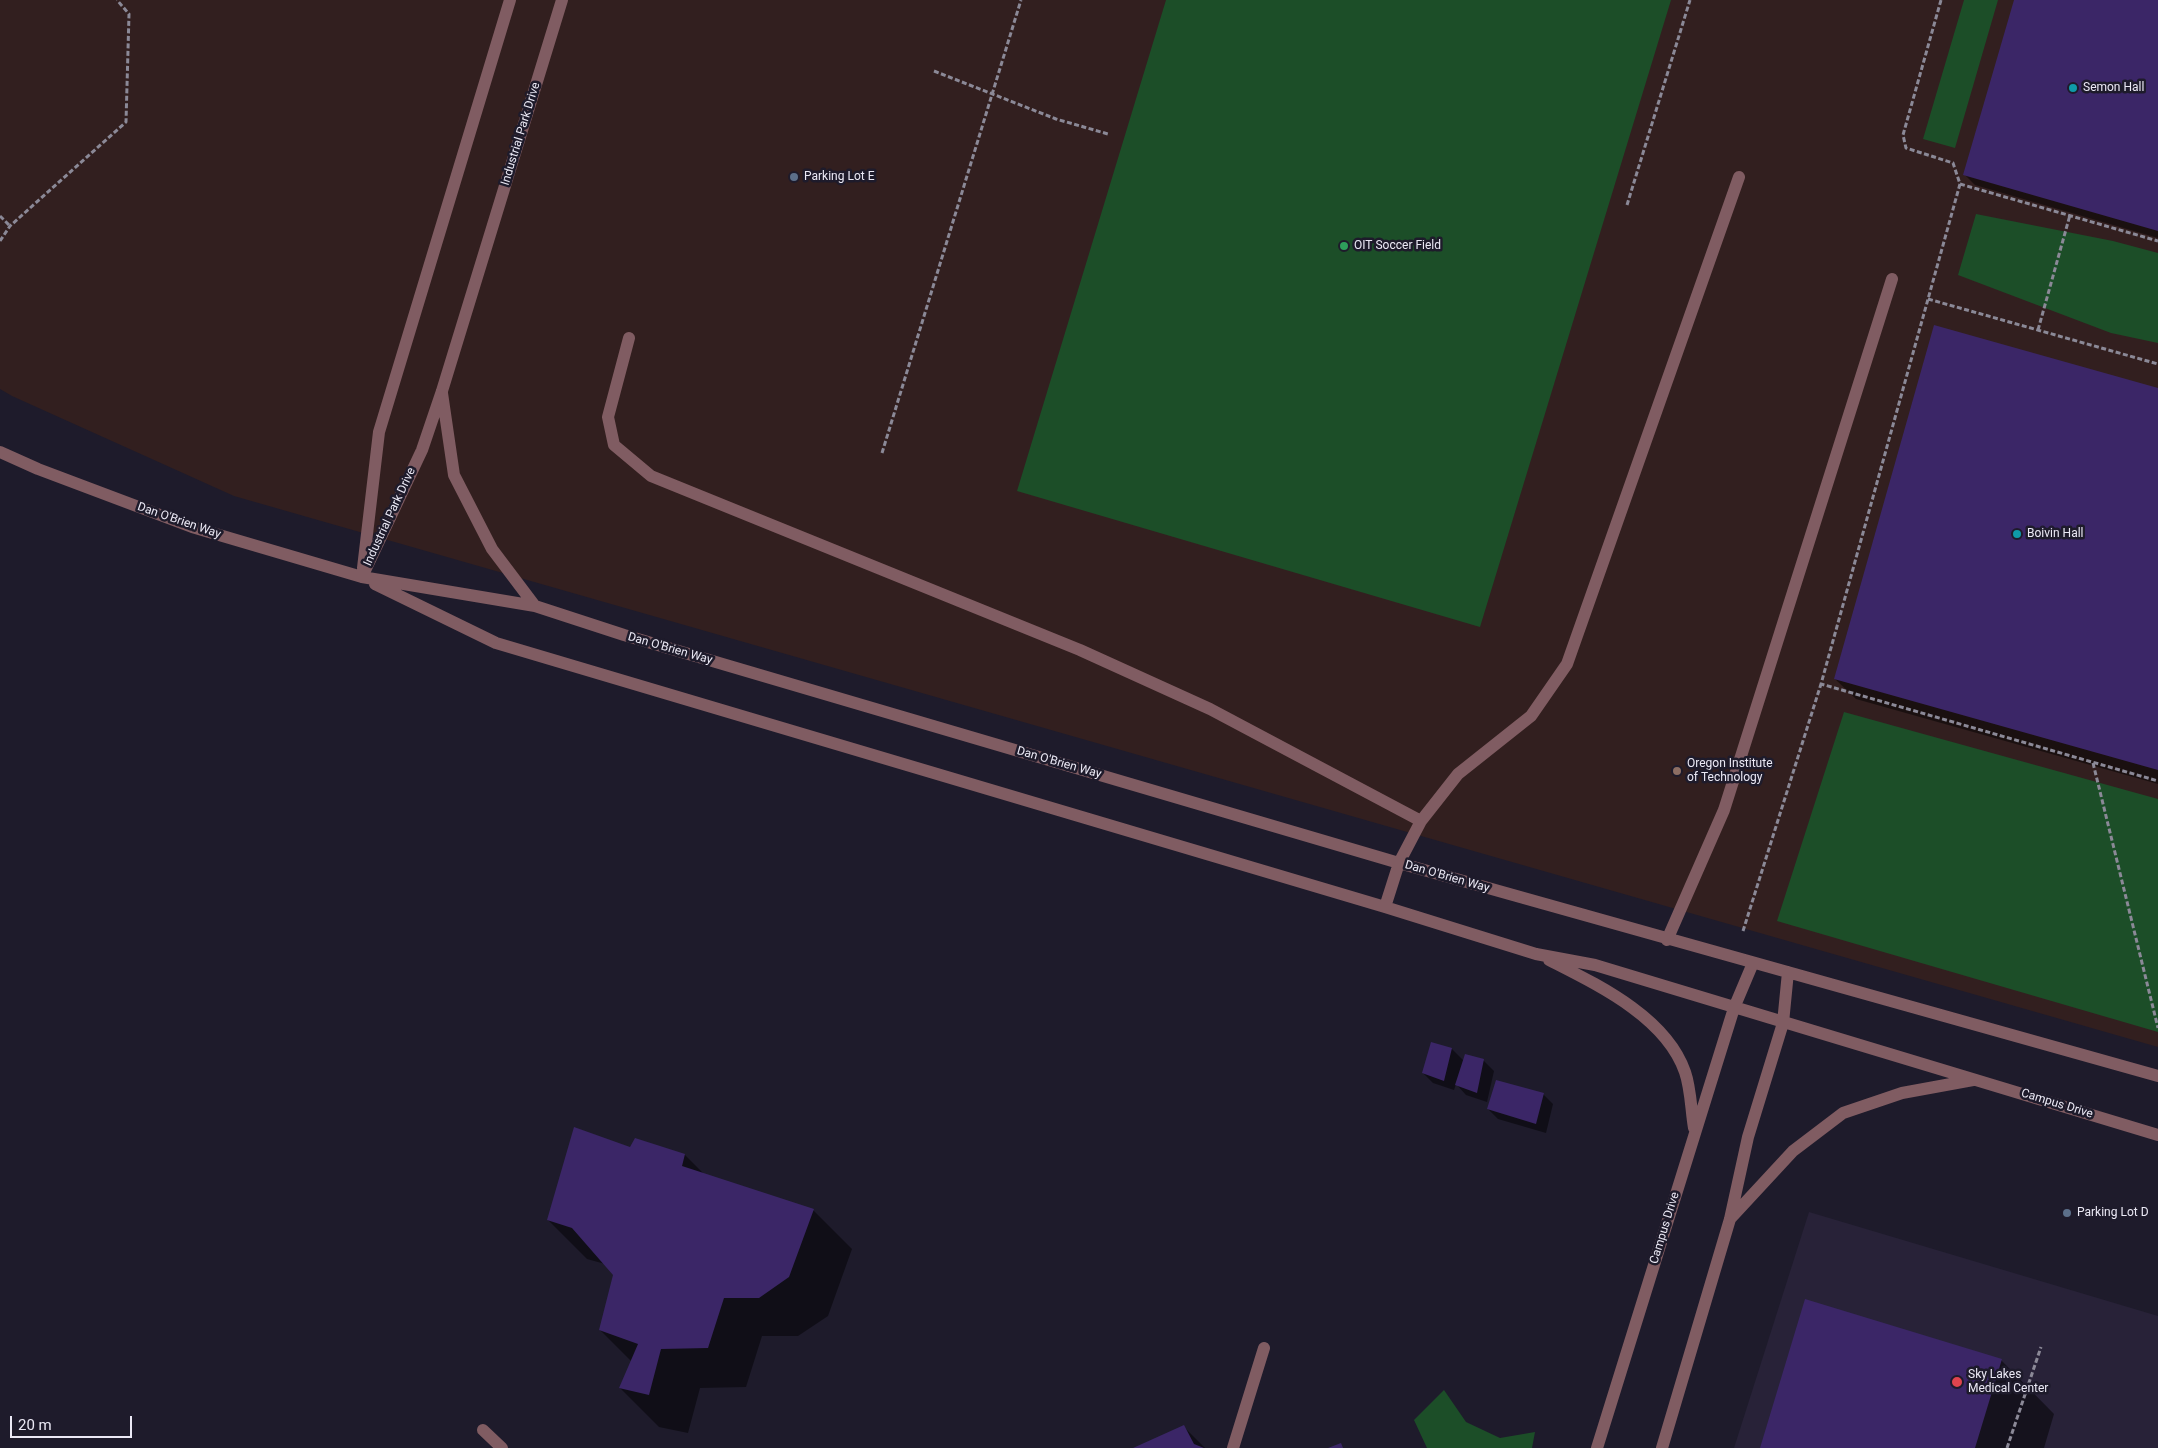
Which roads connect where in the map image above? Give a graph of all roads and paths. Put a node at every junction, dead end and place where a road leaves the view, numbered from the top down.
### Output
1 (117, 0) edge
2 (510, 0) edge
3 (562, 0) edge
4 (1021, 0) edge
5 (1690, 0) edge
6 (1941, 0) edge
7 (934, 71) dead end
8 (992, 95) junction
9 (1108, 134) dead end
10 (1739, 177) dead end
11 (1960, 184) junction
12 (1627, 205) dead end
13 (2070, 215) junction
14 (0, 216) edge
15 (10, 226) junction
16 (0, 241) edge
17 (2158, 241) edge
18 (1892, 279) dead end
19 (1928, 299) junction
20 (2038, 330) junction
21 (629, 338) dead end
22 (2158, 364) edge
23 (442, 391) junction
24 (0, 452) edge
25 (882, 453) dead end
26 (362, 578) junction
27 (535, 606) junction
28 (1821, 684) junction
29 (2093, 762) junction
30 (2158, 781) edge
31 (1421, 820) junction
32 (1399, 863) junction
33 (1385, 907) junction
34 (1667, 940) junction
35 (1536, 954) junction
36 (1734, 958) junction
37 (1753, 963) junction
38 (1788, 972) junction
39 (1734, 1008) junction
40 (1782, 1023) junction
41 (2158, 1028) edge
42 (2158, 1076) edge
43 (1976, 1080) junction
44 (1694, 1133) junction
45 (2158, 1135) edge
46 (1730, 1219) junction
47 (2041, 1347) dead end
48 (1264, 1348) dead end
49 (483, 1430) dead end
50 (502, 1448) edge
51 (1233, 1448) edge
52 (1597, 1448) edge
53 (1662, 1448) edge
54 (2008, 1448) edge

1 - 15 path
2 - 26 street, Industrial Park Drive
3 - 23 street, Industrial Park Drive
4 - 8 path
5 - 12 path
6 - 11 path
7 - 8 path
8 - 9 path
8 - 25 path
10 - 31 street
11 - 13 path
11 - 19 path
13 - 17 path
13 - 20 path
14 - 15 path
15 - 16 path
18 - 34 street
19 - 20 path
19 - 28 path
20 - 22 path
21 - 31 street
23 - 26 street, Industrial Park Drive
23 - 27 street
24 - 26 street, Dan O'Brien Way
26 - 27 street, Dan O'Brien Way
26 - 33 street, Dan O'Brien Way
27 - 32 street, Dan O'Brien Way
28 - 29 path
28 - 36 path
29 - 30 path
29 - 41 path
31 - 32 street
32 - 33 street
32 - 34 street, Dan O'Brien Way
33 - 35 street, Dan O'Brien Way
34 - 36 street, Dan O'Brien Way
35 - 39 street, Dan O'Brien Way
35 - 44 street
36 - 37 street, Dan O'Brien Way
37 - 38 street
37 - 39 street, Campus Drive
38 - 40 street
38 - 42 street
39 - 40 street, Campus Drive
39 - 44 street, Campus Drive
40 - 43 street, Campus Drive
40 - 46 street
43 - 45 street, Campus Drive
43 - 46 street
44 - 52 street, Campus Drive
46 - 53 street
47 - 54 path
48 - 51 street
49 - 50 street

